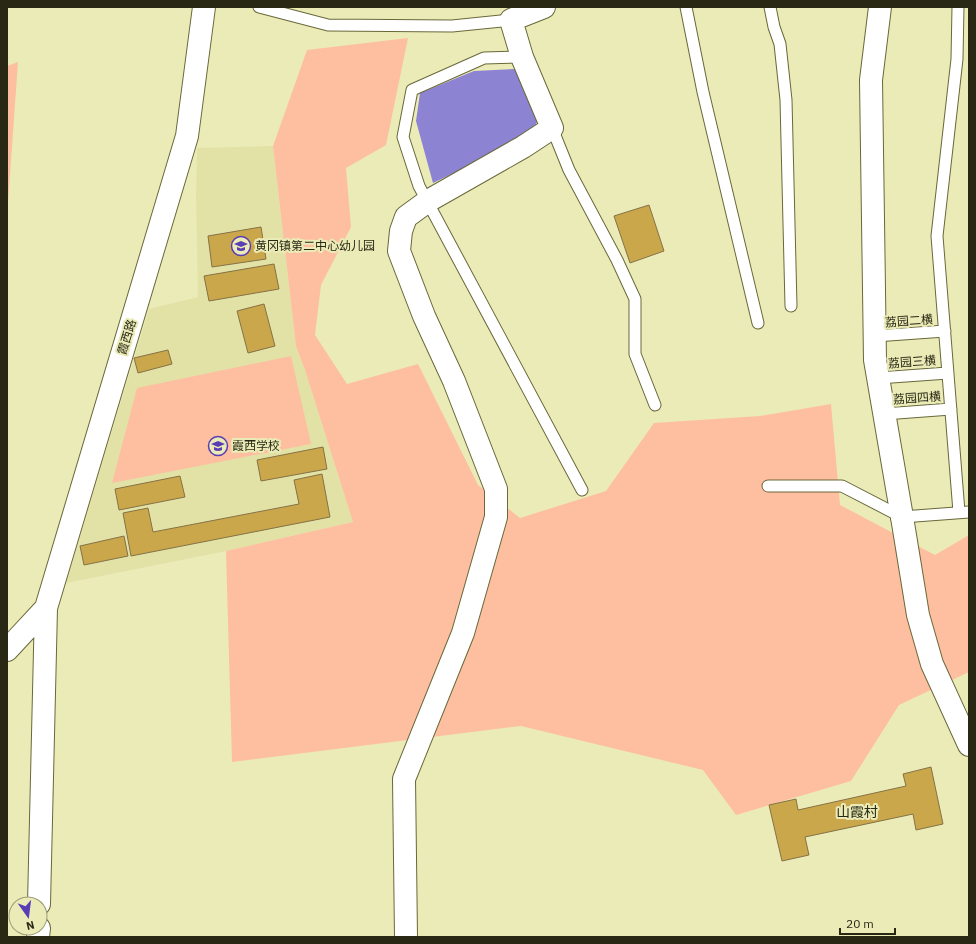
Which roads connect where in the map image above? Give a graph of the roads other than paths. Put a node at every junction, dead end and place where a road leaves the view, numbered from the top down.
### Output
1 (204, 7) edge
2 (259, 7) edge
3 (544, 7) edge
4 (686, 7) edge
5 (770, 7) edge
6 (880, 7) edge
7 (958, 7) edge
8 (511, 20) junction
9 (522, 57) junction
10 (552, 128) junction
11 (428, 202) junction
12 (791, 306) dead end
13 (758, 323) dead end
14 (945, 332) junction
15 (874, 336) junction
16 (948, 373) junction
17 (878, 378) junction
18 (655, 405) dead end
19 (951, 409) junction
20 (884, 414) junction
21 (768, 486) dead end
22 (582, 490) dead end
23 (964, 512) edge
24 (902, 517) junction
25 (46, 608) junction
26 (7, 650) edge
27 (969, 745) edge
28 (39, 896) edge
29 (406, 937) edge

1 - 25 street, 霞西路
2 - 8 lane
3 - 8 street
4 - 13 lane
5 - 12 lane
6 - 15 street
7 - 14 lane
8 - 9 street
9 - 10 street
9 - 11 lane
10 - 11 street
10 - 18 lane
11 - 22 lane
11 - 29 street
14 - 15 lane, 荔园二横
14 - 16 lane
15 - 17 street
16 - 17 lane, 荔园三横
16 - 19 lane
17 - 20 street
19 - 20 lane, 荔园四横
19 - 23 lane
20 - 24 street
21 - 24 lane
23 - 24 lane
24 - 27 street
25 - 26 street, 霞西路
25 - 28 street

